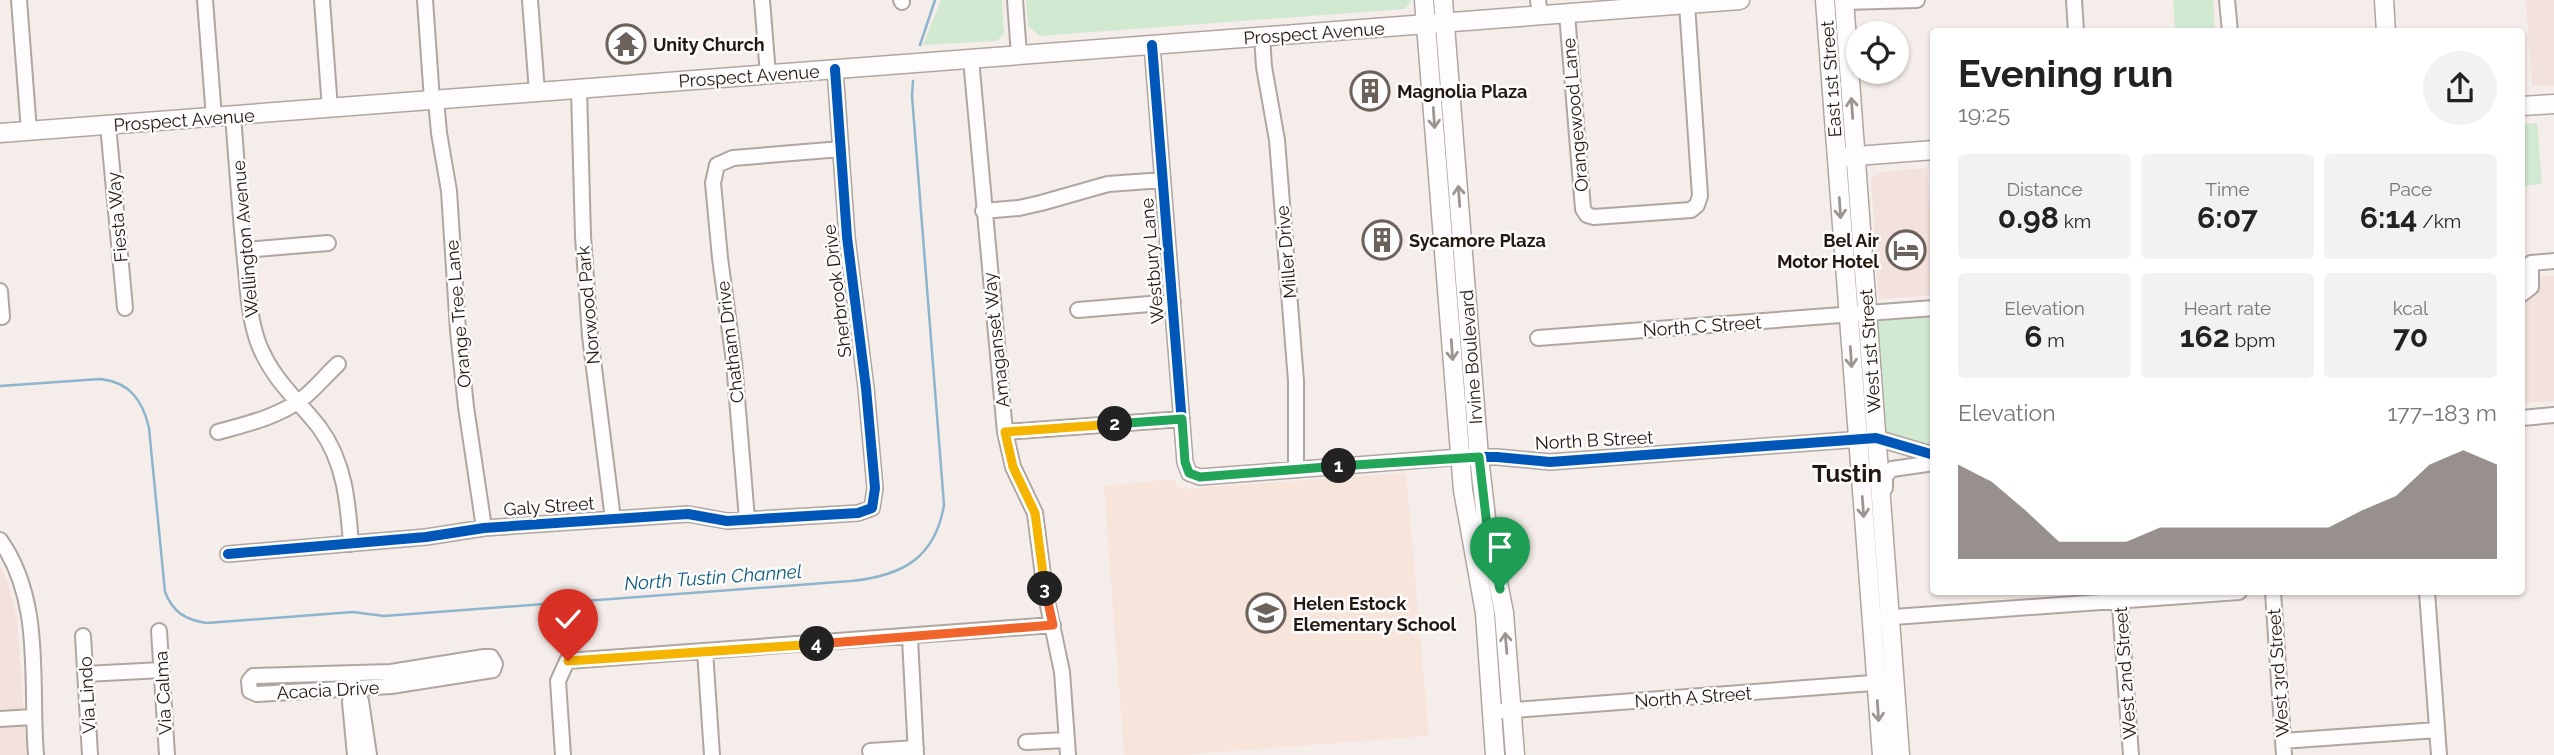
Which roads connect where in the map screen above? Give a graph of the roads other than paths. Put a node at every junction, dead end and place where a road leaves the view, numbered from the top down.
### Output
1 (19, 0) edge
2 (205, 0) edge
3 (322, 0) edge
4 (425, 0) edge
5 (530, 0) edge
6 (762, 0) edge
7 (1015, 0) edge
8 (1424, 0) edge
9 (1443, 0) edge
10 (1740, 0) edge
11 (1917, 0) edge
12 (2074, 0) edge
13 (2227, 0) edge
14 (2384, 0) edge
15 (1835, 1) edge
16 (1655, 4) edge
17 (1687, 4) junction
18 (1539, 8) edge
19 (1566, 14) junction
20 (1446, 24) junction
21 (1427, 26) junction
22 (2076, 28) edge
23 (2230, 28) edge
24 (2386, 28) edge
25 (1262, 36) junction
26 (1152, 45) junction
27 (1019, 55) junction
28 (971, 59) junction
29 (835, 69) junction
30 (768, 75) junction
31 (579, 89) junction
32 (537, 92) junction
33 (434, 100) junction
34 (2554, 104) edge
35 (2525, 106) edge
36 (330, 109) junction
37 (233, 116) junction
38 (214, 118) junction
39 (108, 125) junction
40 (29, 131) junction
41 (0, 133) edge
42 (841, 149) junction
43 (1930, 150) edge
44 (1855, 156) junction
45 (1837, 157) junction
46 (1163, 180) junction
47 (983, 211) junction
48 (328, 243) dead end
49 (244, 250) junction
50 (2554, 261) edge
51 (1466, 289) junction
52 (1447, 290) junction
53 (0, 292) edge
54 (2525, 292) edge
55 (1173, 302) junction
56 (125, 309) dead end
57 (1930, 309) edge
58 (1078, 310) dead end
59 (1867, 313) junction
60 (1849, 315) junction
61 (2, 317) dead end
62 (1538, 338) dead end
63 (338, 364) dead end
64 (297, 402) junction
65 (2554, 415) edge
66 (2525, 418) edge
67 (1182, 419) junction
68 (218, 432) dead end
69 (1005, 432) junction
70 (1876, 438) junction
71 (1858, 439) junction
72 (1930, 454) edge
73 (1460, 457) junction
74 (1479, 457) junction
75 (1930, 464) edge
76 (1296, 469) junction
77 (1189, 473) joint
78 (872, 508) joint
79 (613, 519) junction
80 (747, 519) junction
81 (1882, 524) junction
82 (484, 528) junction
83 (0, 540) edge
84 (351, 544) junction
85 (228, 554) dead end
86 (2149, 595) edge
87 (2273, 595) edge
88 (2427, 595) edge
89 (2119, 596) edge
90 (1880, 618) junction
91 (1053, 625) junction
92 (159, 631) dead end
93 (83, 636) dead end
94 (910, 638) junction
95 (705, 651) junction
96 (162, 670) junction
97 (85, 674) junction
98 (311, 675) junction
99 (353, 681) junction
100 (1885, 682) junction
101 (311, 691) junction
102 (1511, 711) junction
103 (1491, 712) junction
104 (33, 717) junction
105 (0, 719) edge
106 (2437, 730) junction
107 (1026, 742) dead end
108 (1068, 748) edge
109 (2284, 748) edge
110 (870, 751) dead end
111 (916, 751) edge
112 (36, 755) edge
113 (90, 755) edge
114 (167, 755) edge
115 (355, 755) edge
116 (369, 755) edge
117 (563, 755) edge
118 (712, 755) edge
119 (1495, 755) edge
120 (1515, 755) edge
121 (1882, 755) edge
122 (1900, 755) edge
123 (2131, 755) edge
124 (2439, 755) edge

1 - 40 street
2 - 38 street
3 - 36 street
4 - 33 street, Orange Tree Lane
5 - 32 street
6 - 30 street
7 - 27 street
8 - 21 main road, Irvine Boulevard
9 - 20 main road, Irvine Boulevard
10 - 17 main road, Prospect Avenue
11 - 15 street
12 - 22 street
13 - 23 street
14 - 24 main road
44 -> 15 main road, East 1st Street
15 - 45 main road, East 1st Street
16 - 17 main road, Prospect Avenue
16 - 19 main road, Prospect Avenue
17 - 19 street, Orangewood Lane
18 - 19 main road, Prospect Avenue
18 - 20 main road, Prospect Avenue
20 - 21 main road, Prospect Avenue
51 -> 20 main road, Irvine Boulevard
21 - 25 main road, Prospect Avenue
21 -> 52 main road, Irvine Boulevard
25 - 26 main road, Prospect Avenue
25 - 76 street, Miller Drive
26 - 27 main road, Prospect Avenue
26 - 46 street, Westbury Lane
27 - 28 main road, Prospect Avenue
28 - 29 main road, Prospect Avenue
28 - 47 street, Amaganset Way
29 - 30 main road, Prospect Avenue
29 - 42 street, Sherbrook Drive
30 - 31 main road, Prospect Avenue
31 - 32 main road, Prospect Avenue
31 - 79 street, Norwood Park
32 - 33 main road, Prospect Avenue
33 - 36 main road, Prospect Avenue
33 - 82 street, Orange Tree Lane
34 - 35 main road
36 - 37 main road, Prospect Avenue
37 - 38 main road, Prospect Avenue
37 - 49 street, Wellington Avenue
38 - 39 main road, Prospect Avenue
39 - 40 main road, Prospect Avenue
39 - 56 street, Fiesta Way
40 - 41 main road, Prospect Avenue
42 - 78 street, Sherbrook Drive
42 - 80 street, Chatham Drive
43 - 44 main road
44 - 45 main road
44 - 59 main road, West 1st Street
45 -> 60 main road, West 1st Street
46 - 47 street
46 - 55 street, Westbury Lane
47 - 69 street, Amaganset Way
48 - 49 street
49 - 64 street, Wellington Avenue
50 - 54 street
51 - 52 main road
51 - 74 main road, Irvine Boulevard
52 -> 73 main road, Irvine Boulevard
53 - 61 street
55 - 58 street
55 - 67 street, Westbury Lane
57 - 59 street, North C Street
59 - 60 street, North C Street
59 - 70 main road, West 1st Street
60 - 62 street, North C Street
60 -> 71 main road, West 1st Street
63 - 64 street
64 - 68 street
64 - 84 street, Wellington Avenue
65 - 66 street
67 - 69 street
67 - 77 street, Westbury Lane
69 - 91 street, Amaganset Way
70 - 71 street, North B Street
70 - 72 street, North B Street
70 - 81 main road, West 1st Street
71 - 74 street, North B Street
71 -> 90 main road, West 1st Street
73 - 74 street, North B Street
73 - 76 street, North B Street
73 - 103 main road, Irvine Boulevard
102 -> 74 main road, Irvine Boulevard
75 - 81 street
76 - 77 street, North B Street
78 - 80 street, Galy Street
79 - 80 street, Galy Street
79 - 82 street, Galy Street
81 - 90 main road, West 1st Street
82 - 84 street, Galy Street
83 - 104 street
84 - 85 street, Galy Street
86 - 89 street
87 - 109 street, West 3rd Street
88 - 106 street
89 - 90 street
89 - 123 street, West 2nd Street
90 - 100 main road, West 1st Street
91 - 94 street
91 - 108 street, Amaganset Way
92 - 96 street, Via Calma
93 - 97 street, Via Lindo
94 - 95 street
94 - 111 street
95 - 117 street
95 - 118 street
96 - 97 street
96 - 114 street, Via Calma
97 - 113 street, Via Lindo
98 - 99 street, Acacia Drive
98 - 101 street
98 - 101 street, Acacia Drive
99 - 99 street, Acacia Drive
99 - 101 street, Acacia Drive
99 - 115 street
99 - 116 street
100 - 102 street, North A Street
100 -> 121 main road, West 1st Street
100 - 122 main road, West 1st Street
102 - 103 street, North A Street
102 - 120 main road, Irvine Boulevard
103 - 119 main road, Irvine Boulevard
104 - 105 street
104 - 112 street
106 - 109 street
106 - 124 street
107 - 108 street, Amaganset Way
110 - 111 street

